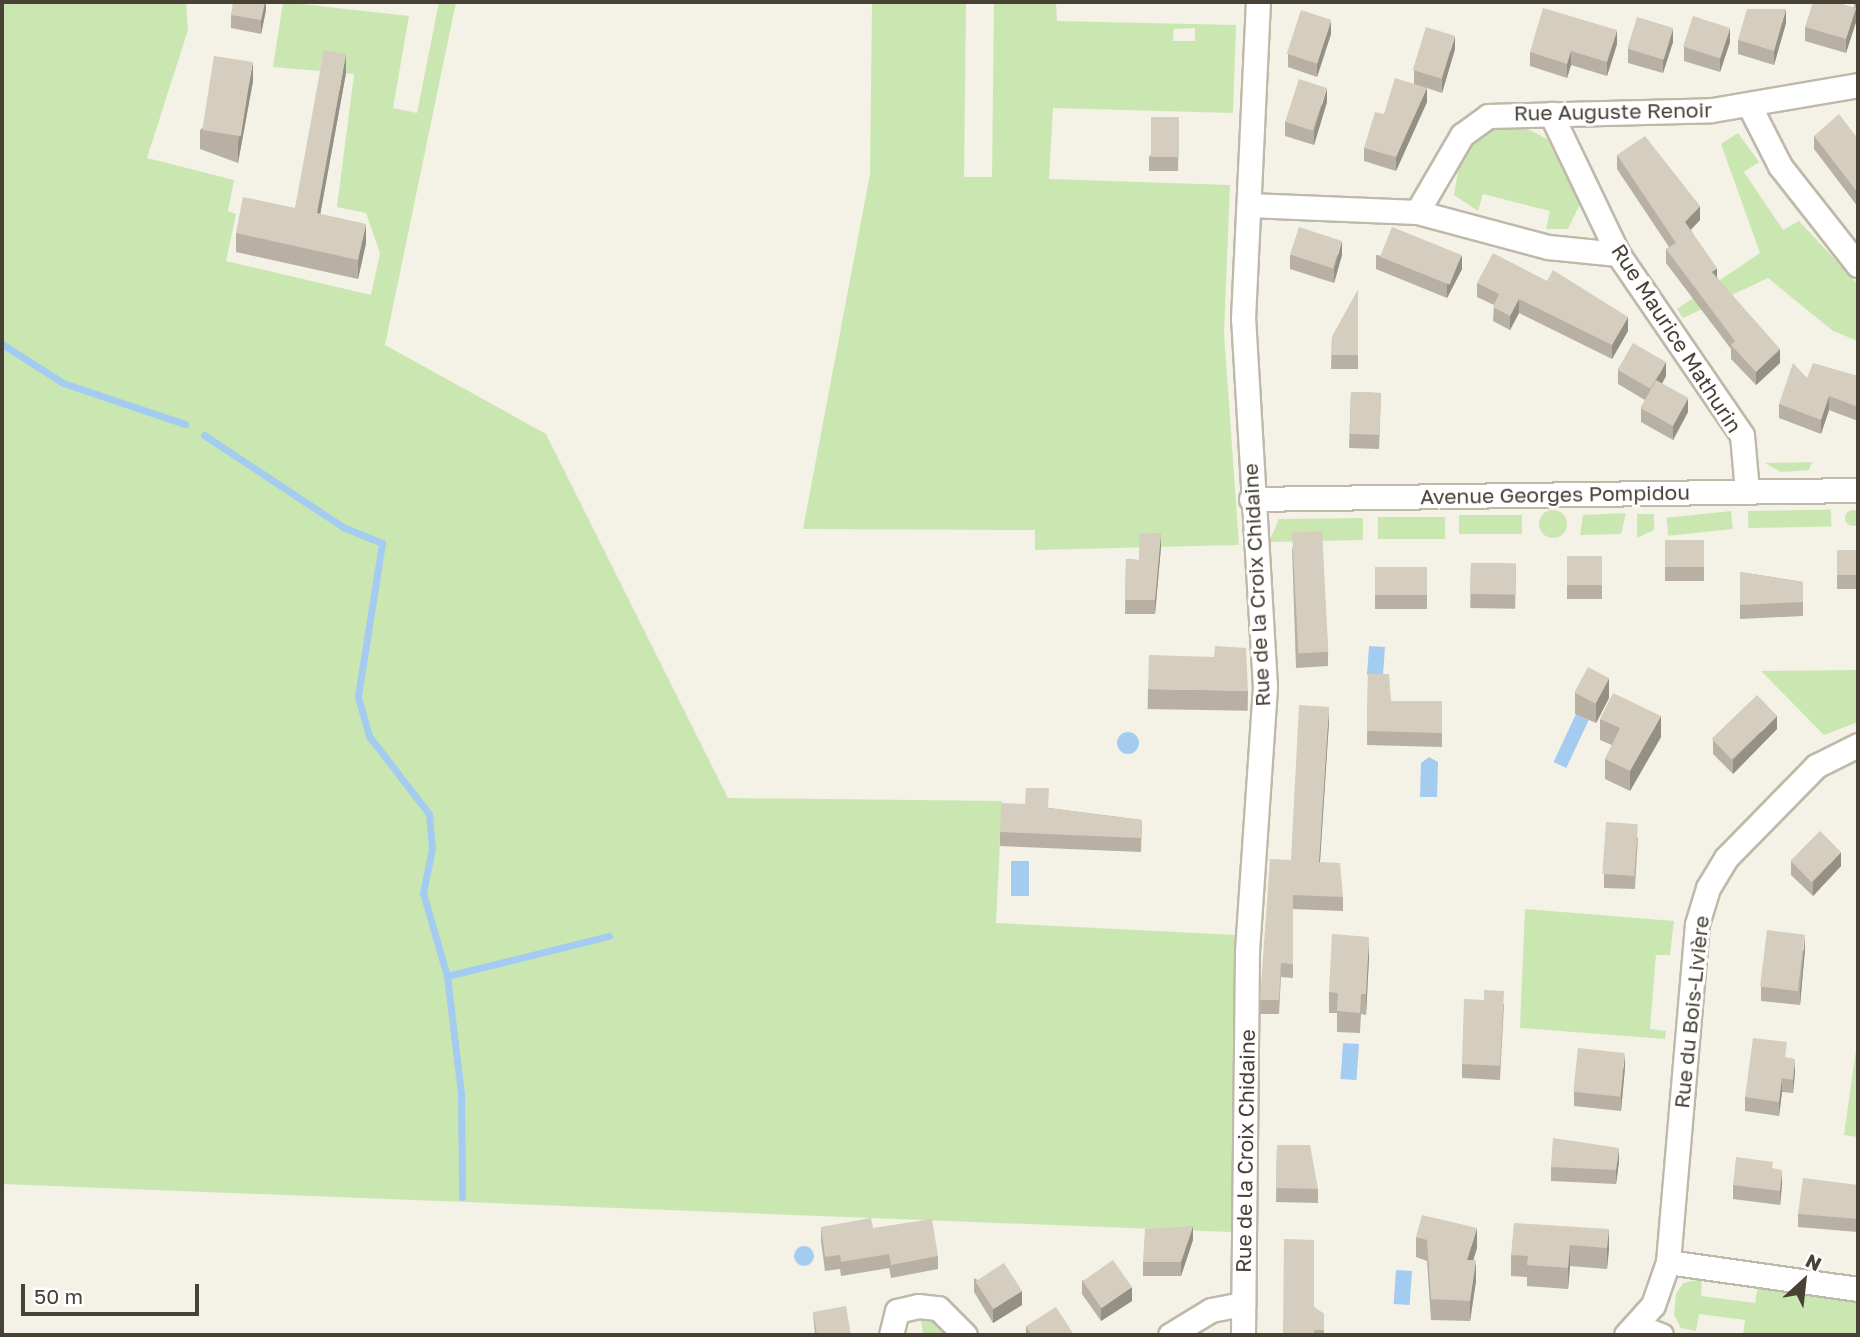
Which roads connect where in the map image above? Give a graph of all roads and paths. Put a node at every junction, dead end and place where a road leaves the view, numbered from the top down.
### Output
1 (1258, 2) edge
2 (1858, 85) edge
3 (1750, 107) junction
4 (1551, 114) junction
5 (1249, 205) junction
6 (1417, 212) junction
7 (1618, 254) junction
8 (1858, 265) edge
9 (1858, 490) edge
10 (1746, 491) junction
11 (1251, 499) junction
12 (1858, 745) edge
13 (1668, 1262) junction
14 (1858, 1289) edge
15 (1243, 1304) junction
16 (1632, 1331) edge
17 (891, 1335) edge
18 (965, 1335) edge
19 (1170, 1335) edge
20 (1243, 1335) edge
21 (1661, 1335) edge

1 - 5 street, Rue de la Croix Chidaine
2 - 3 street, Rue Auguste Renoir
3 - 4 street, Rue Auguste Renoir
3 - 8 street
4 - 6 street, Rue Auguste Renoir
4 - 7 street, Rue Maurice Mathurin
5 - 6 street
5 - 11 street, Rue de la Croix Chidaine
6 - 7 street
7 - 10 street, Rue Maurice Mathurin
9 - 10 street, Avenue Georges Pompidou
10 - 11 street, Avenue Georges Pompidou
11 - 15 street, Rue de la Croix Chidaine
12 - 13 street, Rue du Bois-Livière
13 - 14 street
13 - 16 street, Rue du Bois-Livière
15 - 19 street
15 - 20 street, Rue de la Croix Chidaine
16 - 21 street
17 - 18 street

